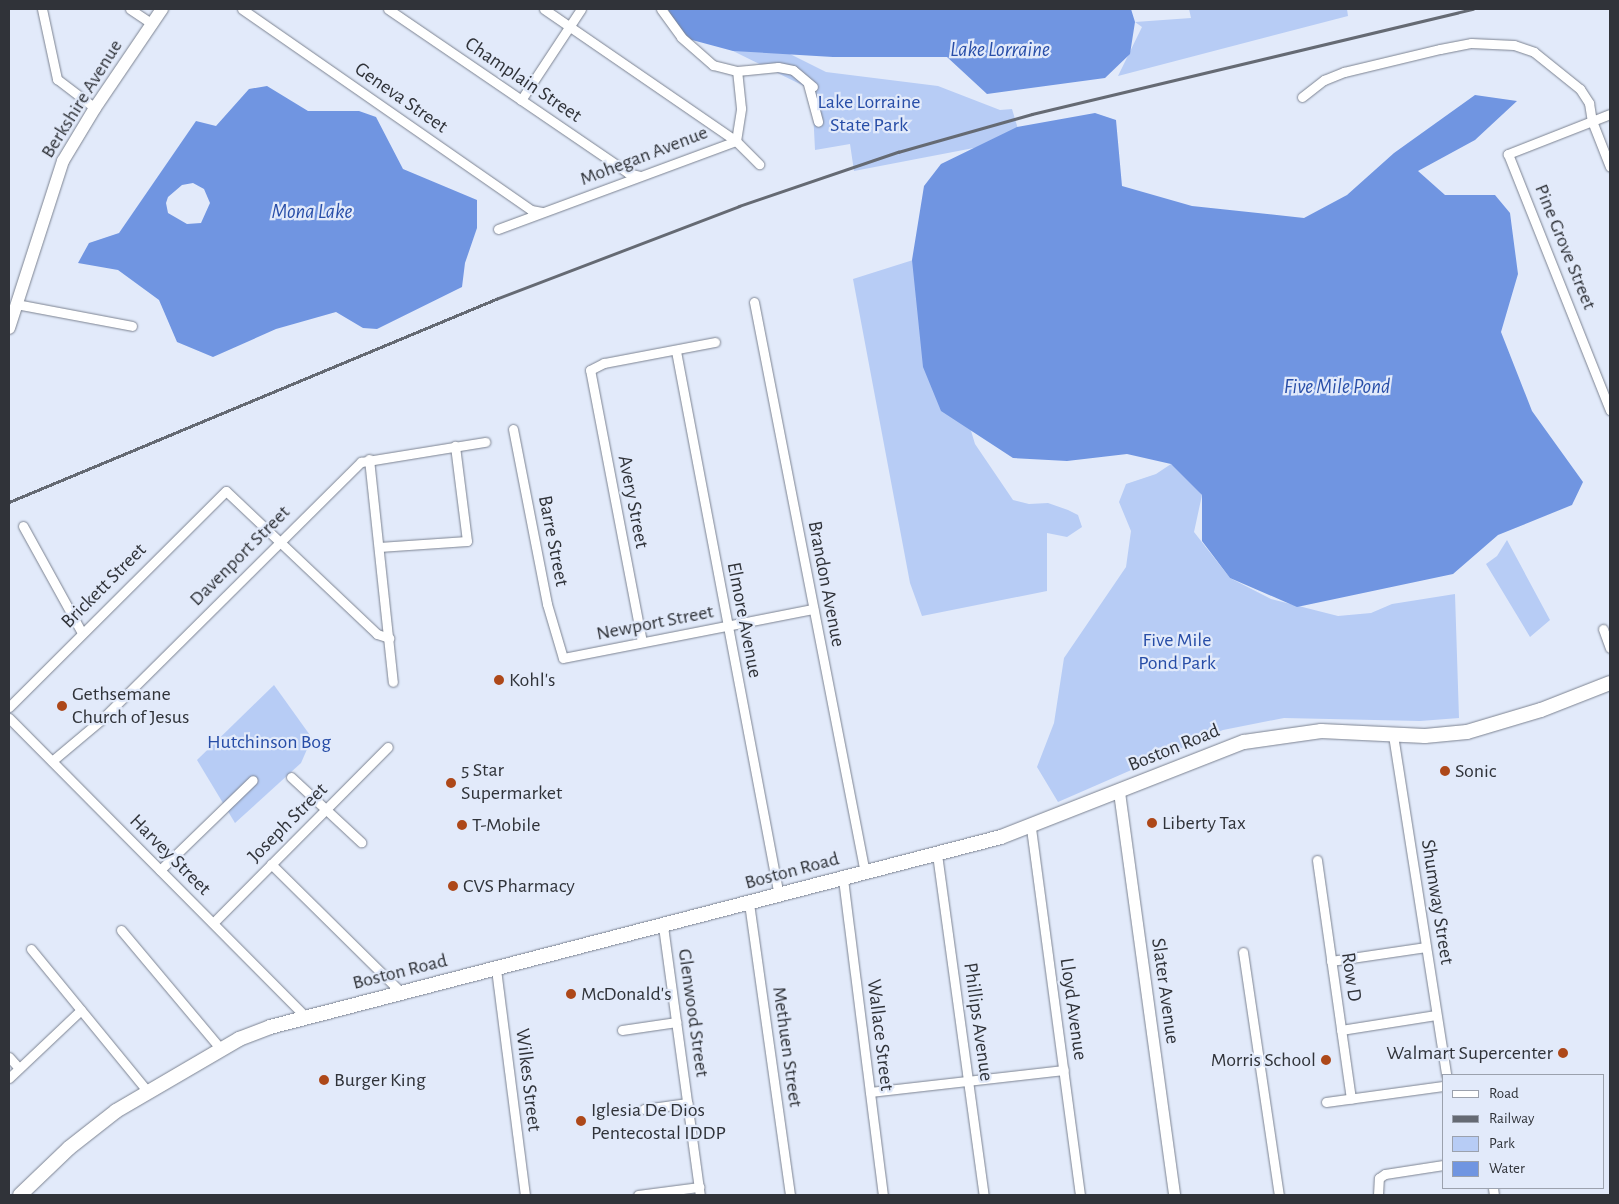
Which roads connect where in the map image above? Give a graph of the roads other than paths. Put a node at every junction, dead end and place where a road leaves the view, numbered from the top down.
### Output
1 (42, 9) edge
2 (130, 9) edge
3 (162, 9) edge
4 (242, 9) edge
5 (388, 9) edge
6 (544, 9) edge
7 (581, 9) edge
8 (660, 9) edge
9 (152, 24) junction
10 (570, 26) junction
11 (737, 71) junction
12 (1302, 96) dead end
13 (521, 100) junction
14 (95, 108) junction
15 (1610, 114) edge
16 (1592, 121) junction
17 (818, 122) dead end
18 (736, 141) junction
19 (759, 164) dead end
20 (1610, 167) edge
21 (640, 176) junction
22 (542, 212) junction
23 (498, 229) dead end
24 (754, 302) dead end
25 (16, 304) junction
26 (132, 326) dead end
27 (9, 328) edge
28 (715, 342) dead end
29 (676, 351) junction
30 (1608, 396) edge
31 (1610, 410) edge
32 (513, 428) dead end
33 (485, 442) dead end
34 (454, 446) junction
35 (369, 459) junction
36 (23, 526) dead end
37 (280, 541) junction
38 (379, 548) junction
39 (813, 609) junction
40 (728, 627) junction
41 (1603, 629) dead end
42 (82, 633) junction
43 (389, 638) junction
44 (642, 642) junction
45 (1610, 648) edge
46 (563, 658) joint
47 (393, 682) dead end
48 (1610, 683) edge
49 (9, 708) edge
50 (9, 718) edge
51 (1394, 735) junction
52 (388, 747) dead end
53 (52, 761) junction
54 (291, 777) dead end
55 (253, 780) dead end
56 (1119, 792) junction
57 (325, 812) junction
58 (1032, 828) junction
59 (361, 842) dead end
60 (937, 854) junction
61 (1317, 860) dead end
62 (271, 864) junction
63 (160, 870) junction
64 (865, 873) junction
65 (844, 879) junction
66 (779, 896) junction
67 (749, 903) junction
68 (213, 923) junction
69 (663, 926) junction
70 (121, 930) dead end
71 (1426, 947) junction
72 (31, 949) dead end
73 (1243, 952) dead end
74 (1331, 961) junction
75 (496, 969) junction
76 (402, 993) junction
77 (81, 1010) junction
78 (1436, 1015) junction
79 (306, 1017) junction
80 (676, 1022) junction
81 (622, 1030) dead end
82 (1341, 1030) junction
83 (221, 1049) junction
84 (9, 1057) edge
85 (18, 1068) junction
86 (1064, 1070) junction
87 (1446, 1074) edge
88 (9, 1078) edge
89 (968, 1080) junction
90 (1442, 1086) edge
91 (148, 1092) junction
92 (870, 1092) junction
93 (1351, 1098) junction
94 (1326, 1102) dead end
95 (688, 1103) junction
96 (644, 1109) dead end
97 (1442, 1164) edge
98 (700, 1191) edge
99 (20, 1195) edge
100 (525, 1195) edge
101 (638, 1195) edge
102 (790, 1195) edge
103 (883, 1195) edge
104 (984, 1195) edge
105 (1080, 1195) edge
106 (1174, 1195) edge
107 (1279, 1195) edge
108 (1378, 1195) edge

1 - 14 street
2 - 9 street
3 - 9 main road, Berkshire Avenue
4 - 22 street, Geneva Street
5 - 13 street, Champlain Street
6 - 10 street
7 - 10 street
8 - 11 street
9 - 14 main road, Berkshire Avenue
10 - 13 street
10 - 18 street
11 - 17 street
11 - 18 street, Mohegan Avenue
12 - 16 street
13 - 21 street, Champlain Street
14 - 25 main road, Berkshire Avenue
15 - 16 street
16 - 20 street
16 - 30 street, Pine Grove Street
18 - 19 street
18 - 21 street, Mohegan Avenue
21 - 22 street, Mohegan Avenue
22 - 23 street, Mohegan Avenue
24 - 39 street, Brandon Avenue
25 - 26 street
25 - 27 main road, Berkshire Avenue
28 - 29 street
29 - 40 street, Elmore Avenue
29 - 44 street, Avery Street
30 - 31 street, Pine Grove Street
32 - 46 street, Barre Street
33 - 34 street, Davenport Street
34 - 35 street, Davenport Street
34 - 38 street
35 - 37 street, Davenport Street
35 - 38 street
36 - 42 street
37 - 42 street, Brickett Street
37 - 43 street
37 - 53 street, Davenport Street
38 - 43 street
39 - 40 street, Newport Street
39 - 64 street, Brandon Avenue
40 - 44 street, Newport Street
40 - 66 street, Elmore Avenue
41 - 45 street
42 - 49 street, Brickett Street
43 - 47 street
44 - 46 street, Newport Street
48 - 51 main road, Boston Road
50 - 53 street, Harvey Street
51 - 56 main road, Boston Road
51 - 71 street, Shumway Street
52 - 57 street, Joseph Street
53 - 63 street, Harvey Street
54 - 57 street
55 - 63 street
56 - 58 main road, Boston Road
56 - 106 street, Slater Avenue
57 - 59 street
57 - 62 street, Joseph Street
58 - 60 main road, Boston Road
58 - 86 street, Lloyd Avenue
60 - 64 main road, Boston Road
60 - 89 street, Phillips Avenue
61 - 74 street, Row D
62 - 68 street, Joseph Street
62 - 76 street
63 - 68 street, Harvey Street
64 - 65 main road, Boston Road
65 - 66 main road, Boston Road
65 - 92 street, Wallace Street
66 - 67 main road, Boston Road
67 - 69 main road, Boston Road
67 - 102 street, Methuen Street
68 - 79 street, Harvey Street
69 - 75 main road, Boston Road
69 - 80 street, Glenwood Street
70 - 83 street
71 - 74 street
71 - 78 street, Shumway Street
72 - 77 street
73 - 107 street
74 - 82 street, Row D
75 - 76 main road, Boston Road
75 - 100 street, Wilkes Street
76 - 79 main road, Boston Road
77 - 85 street
77 - 91 street
78 - 82 street
78 - 87 street, Shumway Street
79 - 83 main road, Boston Road
80 - 81 street
80 - 95 street, Glenwood Street
82 - 93 street, Row D
83 - 91 main road, Boston Road
84 - 85 street
85 - 88 street
86 - 89 street
86 - 105 street, Lloyd Avenue
89 - 92 street
89 - 104 street, Phillips Avenue
90 - 93 street
91 - 99 main road, Boston Road
92 - 103 street, Wallace Street
93 - 94 street
95 - 96 street
95 - 98 street, Glenwood Street
97 - 108 street
98 - 101 street

